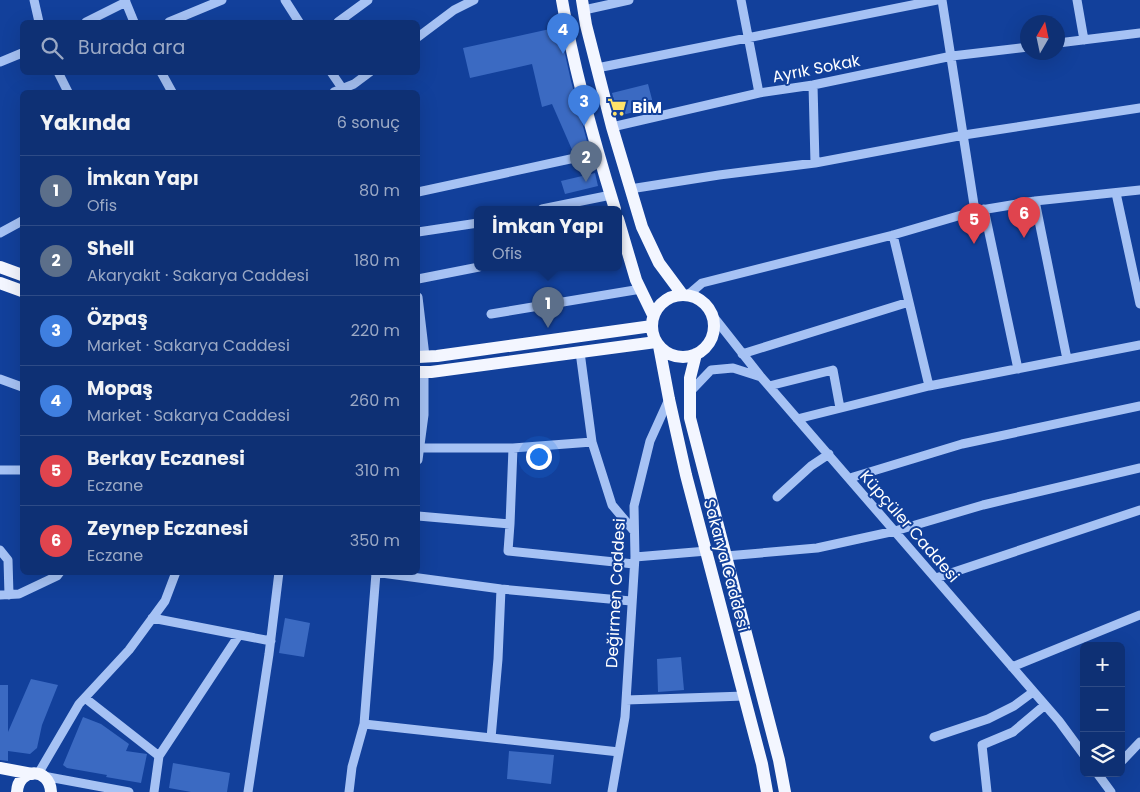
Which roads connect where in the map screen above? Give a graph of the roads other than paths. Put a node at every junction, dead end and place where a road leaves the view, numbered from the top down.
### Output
1 (34, 0) edge
2 (222, 0) edge
3 (285, 0) edge
4 (368, 0) edge
5 (474, 0) edge
6 (562, 0) edge
7 (629, 0) edge
8 (741, 0) edge
9 (937, 0) edge
10 (942, 0) edge
11 (1077, 0) edge
12 (125, 1) edge
13 (583, 5) edge
14 (39, 20) edge
15 (90, 20) edge
16 (133, 20) edge
17 (174, 20) edge
18 (298, 20) edge
19 (341, 20) edge
20 (1140, 33) edge
21 (420, 36) edge
22 (748, 38) junction
23 (1084, 40) junction
24 (1065, 42) edge
25 (1020, 48) edge
26 (20, 54) edge
27 (952, 56) junction
28 (0, 62) edge
29 (597, 68) junction
30 (60, 75) edge
31 (163, 75) edge
32 (332, 75) edge
33 (366, 75) edge
34 (354, 84) junction
35 (813, 85) junction
36 (67, 90) edge
37 (171, 90) edge
38 (338, 90) edge
39 (358, 90) edge
40 (759, 93) junction
41 (1140, 108) edge
42 (612, 127) junction
43 (964, 135) junction
44 (598, 153) junction
45 (815, 163) junction
46 (630, 189) junction
47 (1140, 190) edge
48 (420, 192) edge
49 (1116, 193) junction
50 (611, 195) junction
51 (1035, 201) junction
52 (557, 206) edge
53 (614, 206) edge
54 (979, 210) junction
55 (20, 222) edge
56 (474, 224) edge
57 (420, 232) edge
58 (0, 233) edge
59 (893, 235) junction
60 (622, 240) edge
61 (0, 267) edge
62 (474, 268) edge
63 (20, 274) edge
64 (420, 279) edge
65 (0, 283) edge
66 (20, 290) edge
67 (641, 290) junction
68 (685, 295) junction
69 (909, 302) junction
70 (1140, 304) edge
71 (491, 314) dead end
72 (713, 316) junction
73 (653, 321) junction
74 (420, 336) edge
75 (658, 344) junction
76 (1140, 345) edge
77 (580, 352) junction
78 (696, 354) junction
79 (742, 354) junction
80 (421, 356) edge
81 (1068, 359) junction
82 (1018, 369) junction
83 (421, 372) edge
84 (761, 377) junction
85 (0, 380) edge
86 (20, 386) edge
87 (769, 386) junction
88 (929, 386) junction
89 (690, 392) junction
90 (669, 399) junction
91 (1140, 406) edge
92 (840, 408) junction
93 (798, 418) junction
94 (592, 442) junction
95 (420, 448) joint
96 (512, 448) junction
97 (829, 454) junction
98 (1140, 468) edge
99 (0, 470) edge
100 (20, 470) edge
101 (850, 478) junction
102 (777, 497) dead end
103 (1140, 510) edge
104 (420, 516) edge
105 (510, 524) junction
106 (634, 531) junction
107 (895, 531) junction
108 (0, 550) edge
109 (707, 551) junction
110 (726, 556) junction
111 (634, 561) junction
112 (58, 575) edge
113 (175, 575) edge
114 (279, 575) edge
115 (375, 575) edge
116 (391, 575) edge
117 (936, 578) junction
118 (501, 589) junction
119 (4, 595) edge
120 (631, 601) junction
121 (1140, 614) edge
122 (152, 618) junction
123 (239, 635) junction
124 (271, 641) junction
125 (1012, 667) junction
126 (1033, 692) junction
127 (745, 696) junction
128 (85, 698) junction
129 (626, 700) junction
130 (1045, 705) junction
131 (364, 724) junction
132 (934, 737) dead end
133 (491, 738) junction
134 (1140, 742) edge
135 (1080, 750) edge
136 (619, 752) junction
137 (159, 756) junction
138 (1125, 758) edge
139 (0, 768) edge
140 (38, 774) junction
141 (1104, 777) edge
142 (17, 792) edge
143 (51, 792) edge
144 (129, 792) edge
145 (154, 792) edge
146 (248, 792) edge
147 (349, 792) edge
148 (612, 792) edge
149 (768, 792) edge
150 (785, 792) edge
151 (987, 792) edge
152 (1111, 792) edge

1 - 14 street
2 - 17 street
3 - 18 street
4 - 19 street
5 - 21 street
6 - 44 main road
7 - 13 street
8 - 22 street
9 - 22 street
10 - 27 street
11 - 23 street
12 - 15 street
12 - 16 street
13 - 29 main road
20 - 23 street
22 - 29 street
22 - 40 street
23 - 24 street
25 - 27 street, Ayrık Sokak
26 - 28 street
27 - 35 street, Ayrık Sokak
27 - 43 street
29 - 42 main road
30 - 36 street
31 - 37 street
32 - 38 street
33 - 34 street
34 - 38 street
34 - 39 street
35 - 40 street, Ayrık Sokak
35 - 45 street
40 - 42 street, Ayrık Sokak
41 - 43 street
42 - 46 main road
43 - 45 street
43 - 54 street
44 - 48 street
44 - 50 main road
45 - 46 street
46 - 68 main road
47 - 49 street
49 - 51 street
49 - 70 street
50 - 52 street
50 - 53 main road
51 - 54 street
51 - 81 street
54 - 59 street
54 - 82 street
55 - 58 street
56 - 57 street
59 - 68 street
59 - 69 street
60 - 67 main road
61 - 63 main road
62 - 64 street
65 - 66 main road
67 - 71 street
67 - 73 main road
68 - 72 main road
68 - 73 main road
69 - 79 street
69 - 88 street
72 - 78 main road
72 - 79 street, Küpçüler Caddesi
73 - 75 main road
73 - 80 main road
74 - 80 street
75 - 77 main road
75 - 78 main road
75 - 90 main road, Sakarya Caddesi
76 - 81 street
77 - 83 main road
77 - 94 street
78 - 89 main road, Sakarya Caddesi
79 - 84 street, Küpçüler Caddesi
81 - 82 street
82 - 88 street
83 - 95 street
84 - 87 street, Küpçüler Caddesi
84 - 89 street
85 - 86 street
87 - 92 street
87 - 93 street, Küpçüler Caddesi
88 - 92 street
89 - 110 main road, Sakarya Caddesi
90 - 106 street, Değirmen Caddesi
90 - 109 main road, Sakarya Caddesi
91 - 101 street
92 - 93 street
93 - 97 street, Küpçüler Caddesi
94 - 96 street
94 - 106 street
95 - 96 street
96 - 105 street
97 - 101 street, Küpçüler Caddesi
97 - 102 street
98 - 107 street
99 - 100 street
101 - 107 street, Küpçüler Caddesi
103 - 117 street
104 - 105 street
105 - 111 street
106 - 111 street, Değirmen Caddesi
107 - 110 street
107 - 117 street, Küpçüler Caddesi
108 - 119 street
109 - 111 street
109 - 127 main road, Sakarya Caddesi
110 - 150 main road, Sakarya Caddesi
111 - 120 street, Değirmen Caddesi
112 - 119 street
113 - 122 street
114 - 124 street
115 - 131 street
116 - 118 street
117 - 125 street, Küpçüler Caddesi
118 - 120 street
118 - 133 street
120 - 129 street, Değirmen Caddesi
121 - 125 street
122 - 123 street
122 - 128 street
123 - 124 street
123 - 137 street
124 - 146 street
125 - 126 street, Küpçüler Caddesi
126 - 130 street, Küpçüler Caddesi
126 - 132 street
127 - 129 street
127 - 149 main road, Sakarya Caddesi
128 - 137 street
128 - 140 street
129 - 136 street, Değirmen Caddesi
130 - 135 street, Küpçüler Caddesi
130 - 151 street
131 - 133 street
131 - 147 street
133 - 136 street
134 - 138 street
136 - 148 street, Değirmen Caddesi
137 - 145 street
139 - 140 main road
140 - 142 main road
140 - 143 main road
140 - 144 street
141 - 152 street

